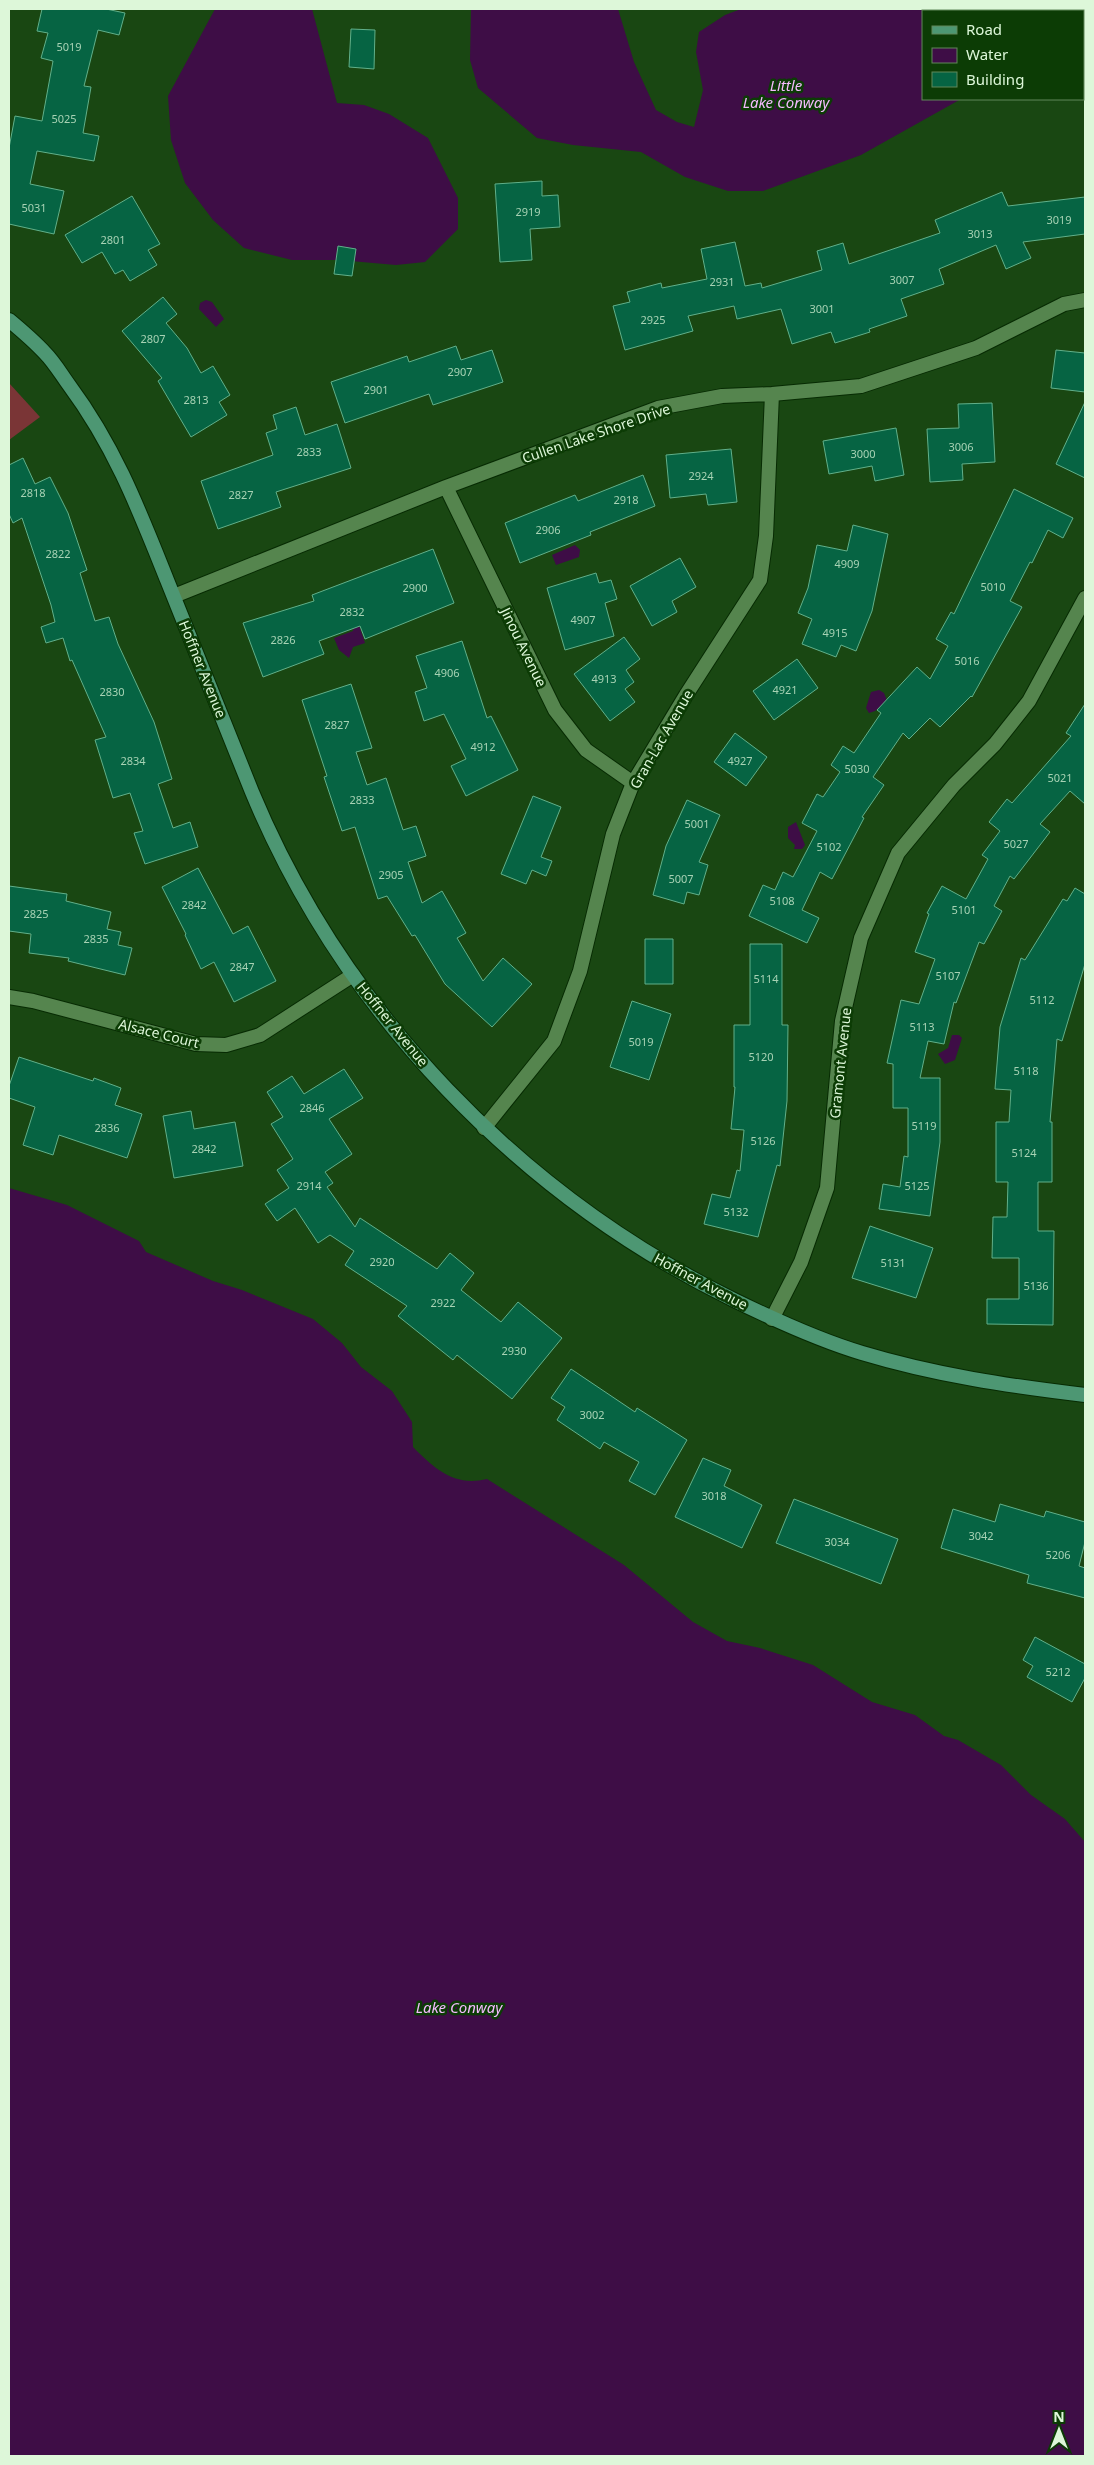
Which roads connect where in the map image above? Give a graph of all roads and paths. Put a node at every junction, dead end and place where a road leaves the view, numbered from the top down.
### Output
1 (1085, 300) edge
2 (9, 320) edge
3 (772, 394) junction
4 (446, 488) junction
5 (174, 596) junction
6 (1085, 598) edge
7 (633, 783) junction
8 (353, 975) junction
9 (9, 997) edge
10 (484, 1128) junction
11 (772, 1319) junction
12 (1085, 1395) edge

1 - 3 street, Cullen Lake Shore Drive
2 - 5 main road, Hoffner Avenue
3 - 4 street, Cullen Lake Shore Drive
3 - 7 street, Gran-Lac Avenue
4 - 5 street, Cullen Lake Shore Drive
4 - 7 street, Jinou Avenue
5 - 8 main road, Hoffner Avenue
6 - 11 street, Gramont Avenue
7 - 10 street, Gran-Lac Avenue
8 - 9 street, Alsace Court
8 - 10 main road, Hoffner Avenue
10 - 11 main road, Hoffner Avenue
11 - 12 main road, Hoffner Avenue

